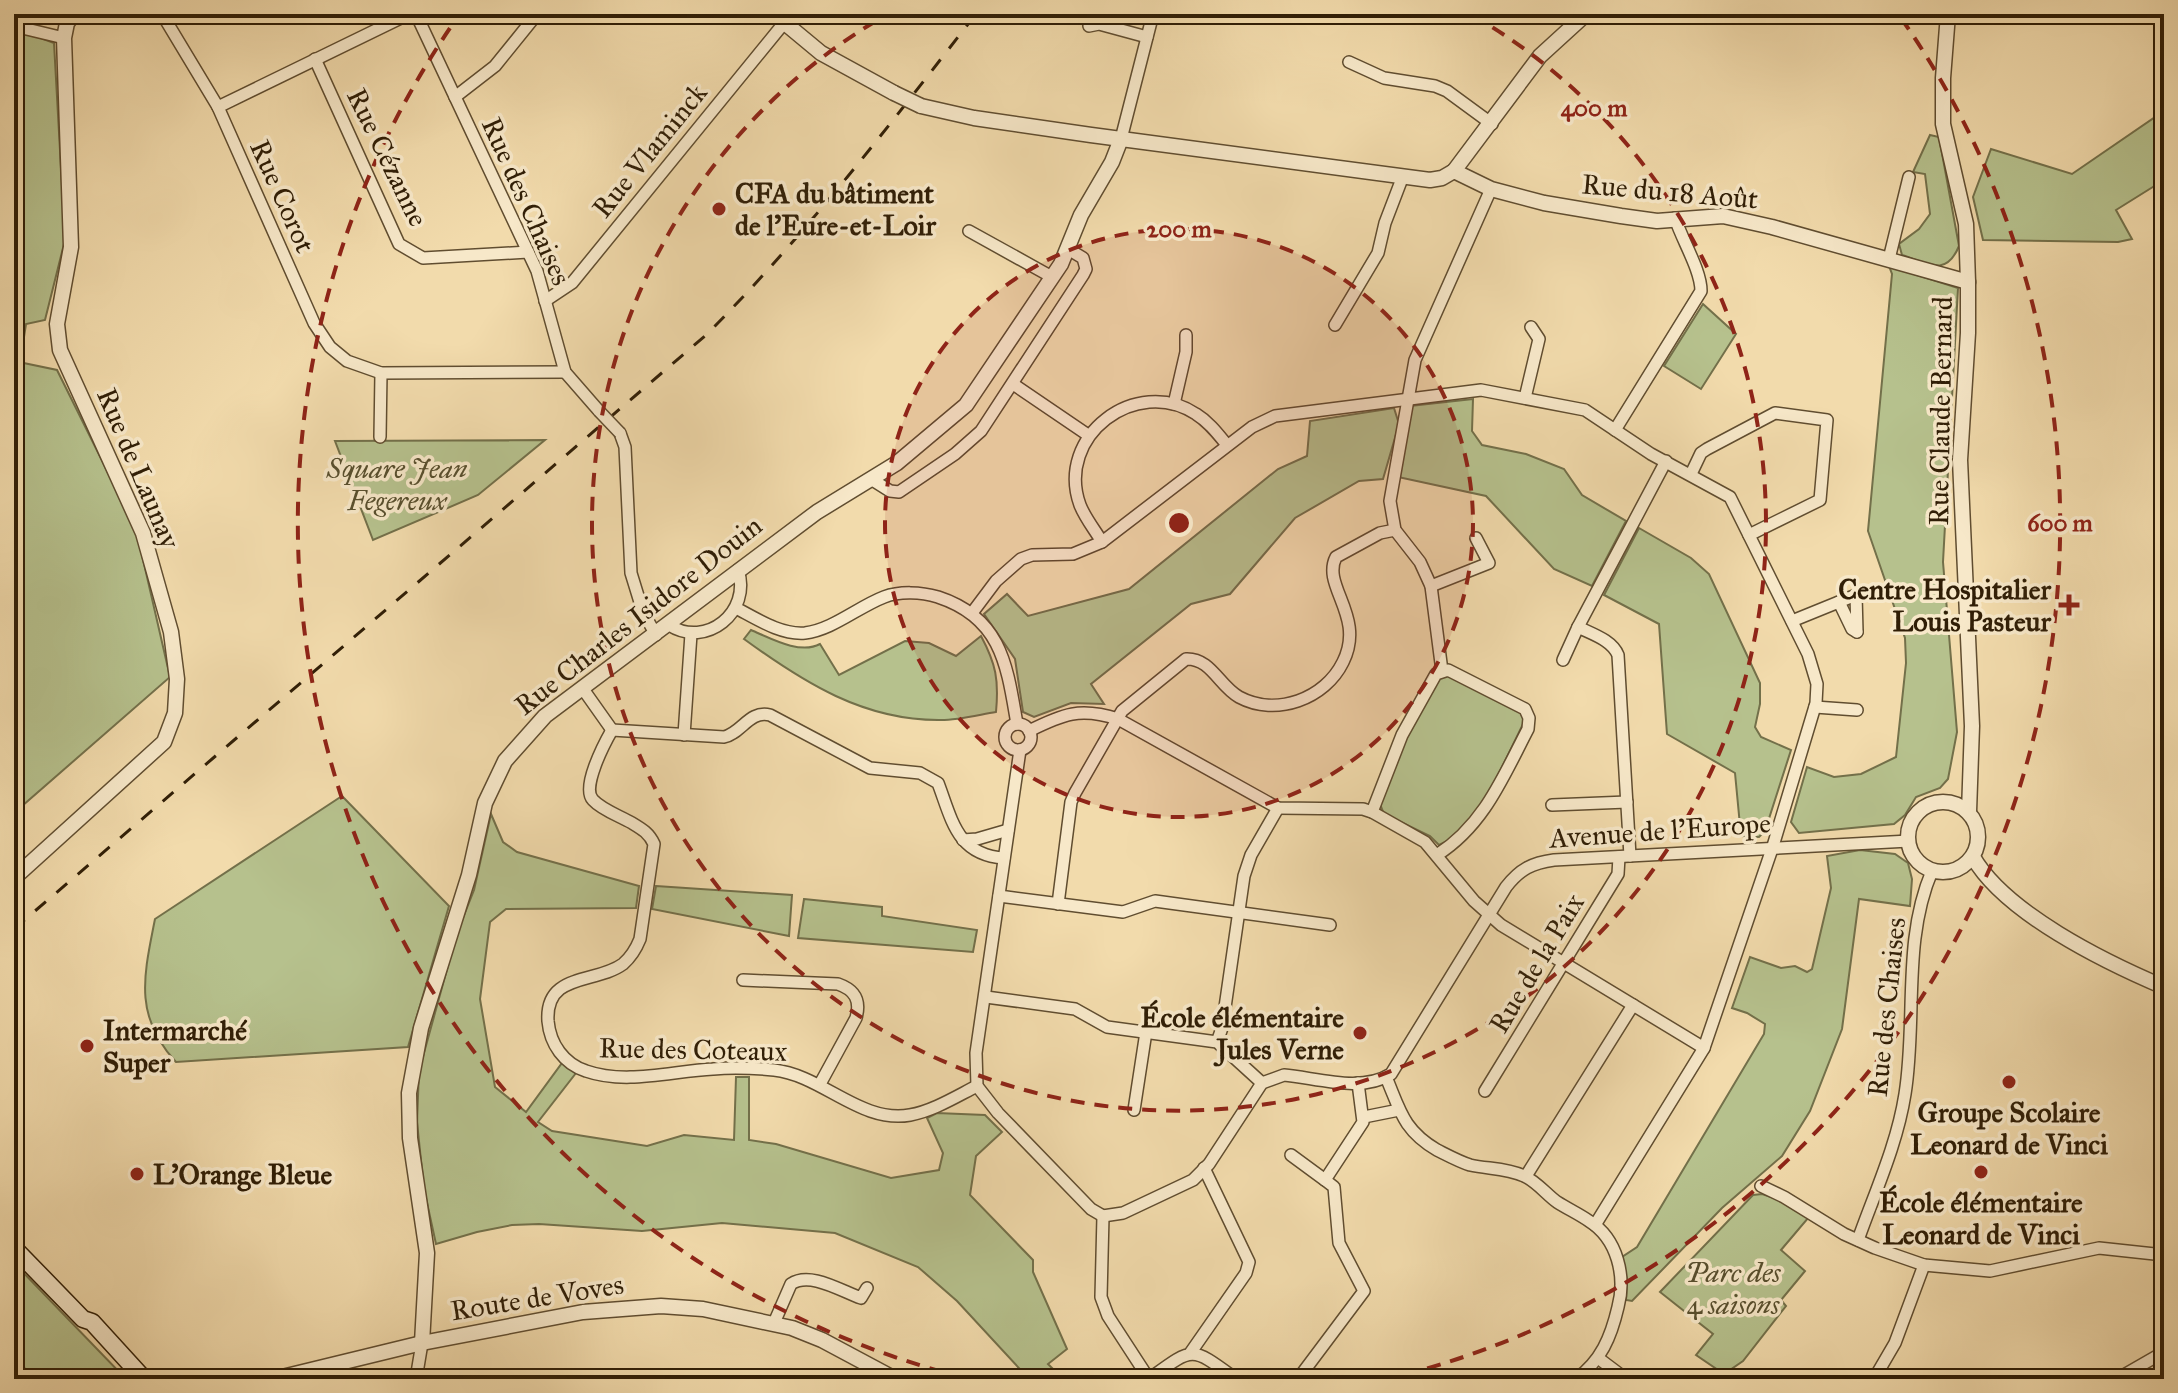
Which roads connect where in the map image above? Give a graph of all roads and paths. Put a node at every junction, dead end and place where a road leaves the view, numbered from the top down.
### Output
1 (74, 14) edge
2 (162, 14) edge
3 (409, 14) edge
4 (416, 14) edge
5 (537, 14) edge
6 (1153, 14) edge
7 (1586, 14) edge
8 (1948, 14) edge
9 (779, 19) edge
10 (1093, 23) dead end
11 (14, 26) edge
12 (1147, 37) junction
13 (64, 38) junction
14 (315, 59) junction
15 (1349, 62) dead end
16 (455, 97) junction
17 (218, 107) junction
18 (1492, 124) junction
19 (1121, 139) junction
20 (1454, 171) junction
21 (1403, 176) junction
22 (1909, 177) dead end
23 (1491, 189) junction
24 (1675, 218) junction
25 (969, 231) dead end
26 (1068, 249) junction
27 (528, 252) junction
28 (1967, 253) junction
29 (1889, 259) junction
30 (1943, 274) junction
31 (1052, 277) junction
32 (1968, 282) junction
33 (545, 301) junction
34 (1335, 325) dead end
35 (1531, 327) dead end
36 (1186, 335) dead end
37 (565, 372) junction
38 (381, 373) junction
39 (1013, 384) junction
40 (1408, 398) junction
41 (1525, 398) junction
42 (1174, 404) junction
43 (1615, 430) junction
44 (1088, 435) junction
45 (380, 437) dead end
46 (1227, 445) junction
47 (1666, 461) junction
48 (1691, 474) junction
49 (871, 479) junction
50 (1395, 530) junction
51 (1749, 535) junction
52 (1476, 538) dead end
53 (1102, 542) junction
54 (738, 570) junction
55 (1431, 586) junction
56 (1839, 602) dead end
57 (736, 608) junction
58 (972, 613) junction
59 (1792, 621) junction
60 (669, 625) junction
61 (1578, 627) junction
62 (691, 634) junction
63 (656, 635) junction
64 (1563, 660) dead end
65 (1442, 671) junction
66 (583, 689) junction
67 (1815, 707) junction
68 (1857, 710) dead end
69 (1118, 719) junction
70 (1017, 724) junction
71 (612, 730) junction
72 (1029, 731) junction
73 (684, 735) junction
74 (1020, 750) junction
75 (1627, 802) junction
76 (1552, 805) dead end
77 (1278, 808) junction
78 (1372, 812) junction
79 (1969, 812) junction
80 (1008, 830) junction
81 (962, 840) junction
82 (1909, 841) junction
83 (1773, 846) junction
84 (1437, 855) junction
85 (1624, 856) junction
86 (1973, 857) junction
87 (1004, 858) junction
88 (1932, 871) junction
89 (14, 878) edge
90 (999, 896) junction
91 (1058, 904) junction
92 (1238, 913) junction
93 (1490, 914) junction
94 (1330, 925) dead end
95 (1564, 963) junction
96 (743, 980) dead end
97 (2164, 987) edge
98 (986, 997) junction
99 (1633, 1005) junction
100 (1146, 1032) junction
101 (1217, 1042) junction
102 (1704, 1048) junction
103 (1386, 1077) junction
104 (1262, 1083) junction
105 (1358, 1083) junction
106 (820, 1084) junction
107 (977, 1086) junction
108 (1485, 1091) dead end
109 (1134, 1110) dead end
110 (1399, 1110) junction
111 (1364, 1117) junction
112 (1291, 1155) dead end
113 (1204, 1168) junction
114 (1526, 1176) junction
115 (1325, 1180) junction
116 (1761, 1186) dead end
117 (1103, 1216) junction
118 (1595, 1225) junction
119 (1858, 1240) junction
120 (14, 1248) edge
121 (2164, 1255) edge
122 (1924, 1265) junction
123 (867, 1288) dead end
124 (83, 1319) junction
125 (774, 1323) junction
126 (422, 1343) junction
127 (1191, 1352) junction
128 (2164, 1352) edge
129 (1598, 1358) junction
130 (134, 1379) edge
131 (144, 1379) edge
132 (274, 1379) edge
133 (416, 1379) edge
134 (895, 1379) edge
135 (1149, 1379) edge
136 (1236, 1379) edge
137 (1298, 1379) edge
138 (1576, 1379) edge
139 (1626, 1379) edge
140 (1874, 1379) edge
141 (2117, 1379) edge

1 - 13 street, Rue de Launay
2 - 17 street, Rue Corot
3 - 14 street
4 - 16 street, Rue des Chaises
5 - 16 street
6 - 12 street
7 - 18 street
8 - 28 street, Rue Claude Bernard
9 - 19 street, bridge
9 - 33 street, Rue Vlaminck
10 - 12 street
11 - 13 street
12 - 19 street
13 - 89 street, Rue de Launay
14 - 17 street
14 - 27 street, Rue Cézanne
15 - 18 street
16 - 27 street, Rue des Chaises
17 - 38 street, Rue Corot
18 - 20 street
19 - 21 street
19 - 26 street, Rue Charles Isidore Douin
20 - 21 street
20 - 23 street, Rue du 18 Août
21 - 34 street
22 - 29 street
23 - 24 street, Rue du 18 Août
23 - 40 street
24 - 29 street, Rue du 18 Août
24 - 43 street
25 - 31 street
26 - 31 street, Rue Charles Isidore Douin
26 - 39 street
27 - 33 street, Rue des Chaises
28 - 30 street
28 - 32 street, Rue Claude Bernard
29 - 30 street, Rue du 18 Août
30 - 32 street, Rue du 18 Août
31 - 49 street, Rue Charles Isidore Douin
32 - 79 street, Rue Claude Bernard
33 - 37 street, Rue des Chaises
35 - 41 street
36 - 42 street
37 - 38 street, Rue Corot
37 - 63 street, Rue des Chaises, bridge
38 - 45 street
39 - 44 street
39 - 49 street
40 - 41 street
40 - 46 street
40 - 50 street
41 - 43 street
42 - 44 street
42 - 46 street
43 - 47 street
44 - 53 street
46 - 53 street
47 - 48 street
47 - 61 street
48 - 51 street
48 - 51 street
49 - 54 street, Rue Charles Isidore Douin
50 - 55 street
50 - 69 street
51 - 59 street
52 - 55 street
53 - 58 street
54 - 57 street
54 - 60 street, Rue Charles Isidore Douin
55 - 65 street
56 - 59 street
57 - 58 street
57 - 62 street
58 - 70 street
59 - 67 street
60 - 62 street
60 - 63 street, Rue Charles Isidore Douin
61 - 64 street
61 - 75 street
62 - 73 street
63 - 66 street, Rue Charles Isidore Douin
65 - 78 street
65 - 84 street
66 - 71 street
66 - 126 street, Rue Charles Isidore Douin
67 - 68 street
67 - 83 street
69 - 72 street
69 - 77 street
69 - 91 street
70 - 72 street
70 - 74 street
71 - 73 street
71 - 106 street, Rue des Coteaux
72 - 74 street
73 - 81 street
74 - 80 street
75 - 76 street
75 - 85 street
77 - 78 street
77 - 92 street
78 - 84 street
79 - 82 street
79 - 86 street
80 - 81 street
80 - 87 street
81 - 87 street
82 - 83 street, Avenue de l'Europe
82 - 88 street
83 - 85 street, Avenue de l'Europe
83 - 102 street
84 - 93 street
85 - 93 street, Avenue de l'Europe
85 - 95 street, Rue de la Paix
86 - 88 street
86 - 97 street
87 - 90 street
88 - 119 street, Rue des Chaises
90 - 91 street
90 - 98 street
91 - 92 street
92 - 94 street
92 - 101 street
93 - 95 street
93 - 103 street, Avenue de l'Europe
95 - 99 street
95 - 108 street, Rue de la Paix
96 - 106 street
98 - 100 street
98 - 107 street
99 - 102 street
99 - 114 street
100 - 101 street
100 - 109 street
101 - 104 street
102 - 118 street
103 - 105 street
103 - 110 street
104 - 105 street
104 - 113 street
105 - 111 street
106 - 107 street, Rue des Coteaux
107 - 117 street
110 - 111 street
110 - 114 street
111 - 115 street
112 - 115 street
113 - 117 street
113 - 127 street
114 - 118 street
115 - 137 street
116 - 119 street
117 - 135 street
118 - 129 street
119 - 122 street
120 - 124 main road
121 - 122 street
122 - 140 street
123 - 125 street
124 - 130 main road
124 - 131 main road
125 - 126 street, Route de Voves
125 - 134 street, Route de Voves
126 - 132 street, Route de Voves
126 - 133 street
127 - 135 street
127 - 136 street
128 - 141 street
129 - 138 street
129 - 139 street

